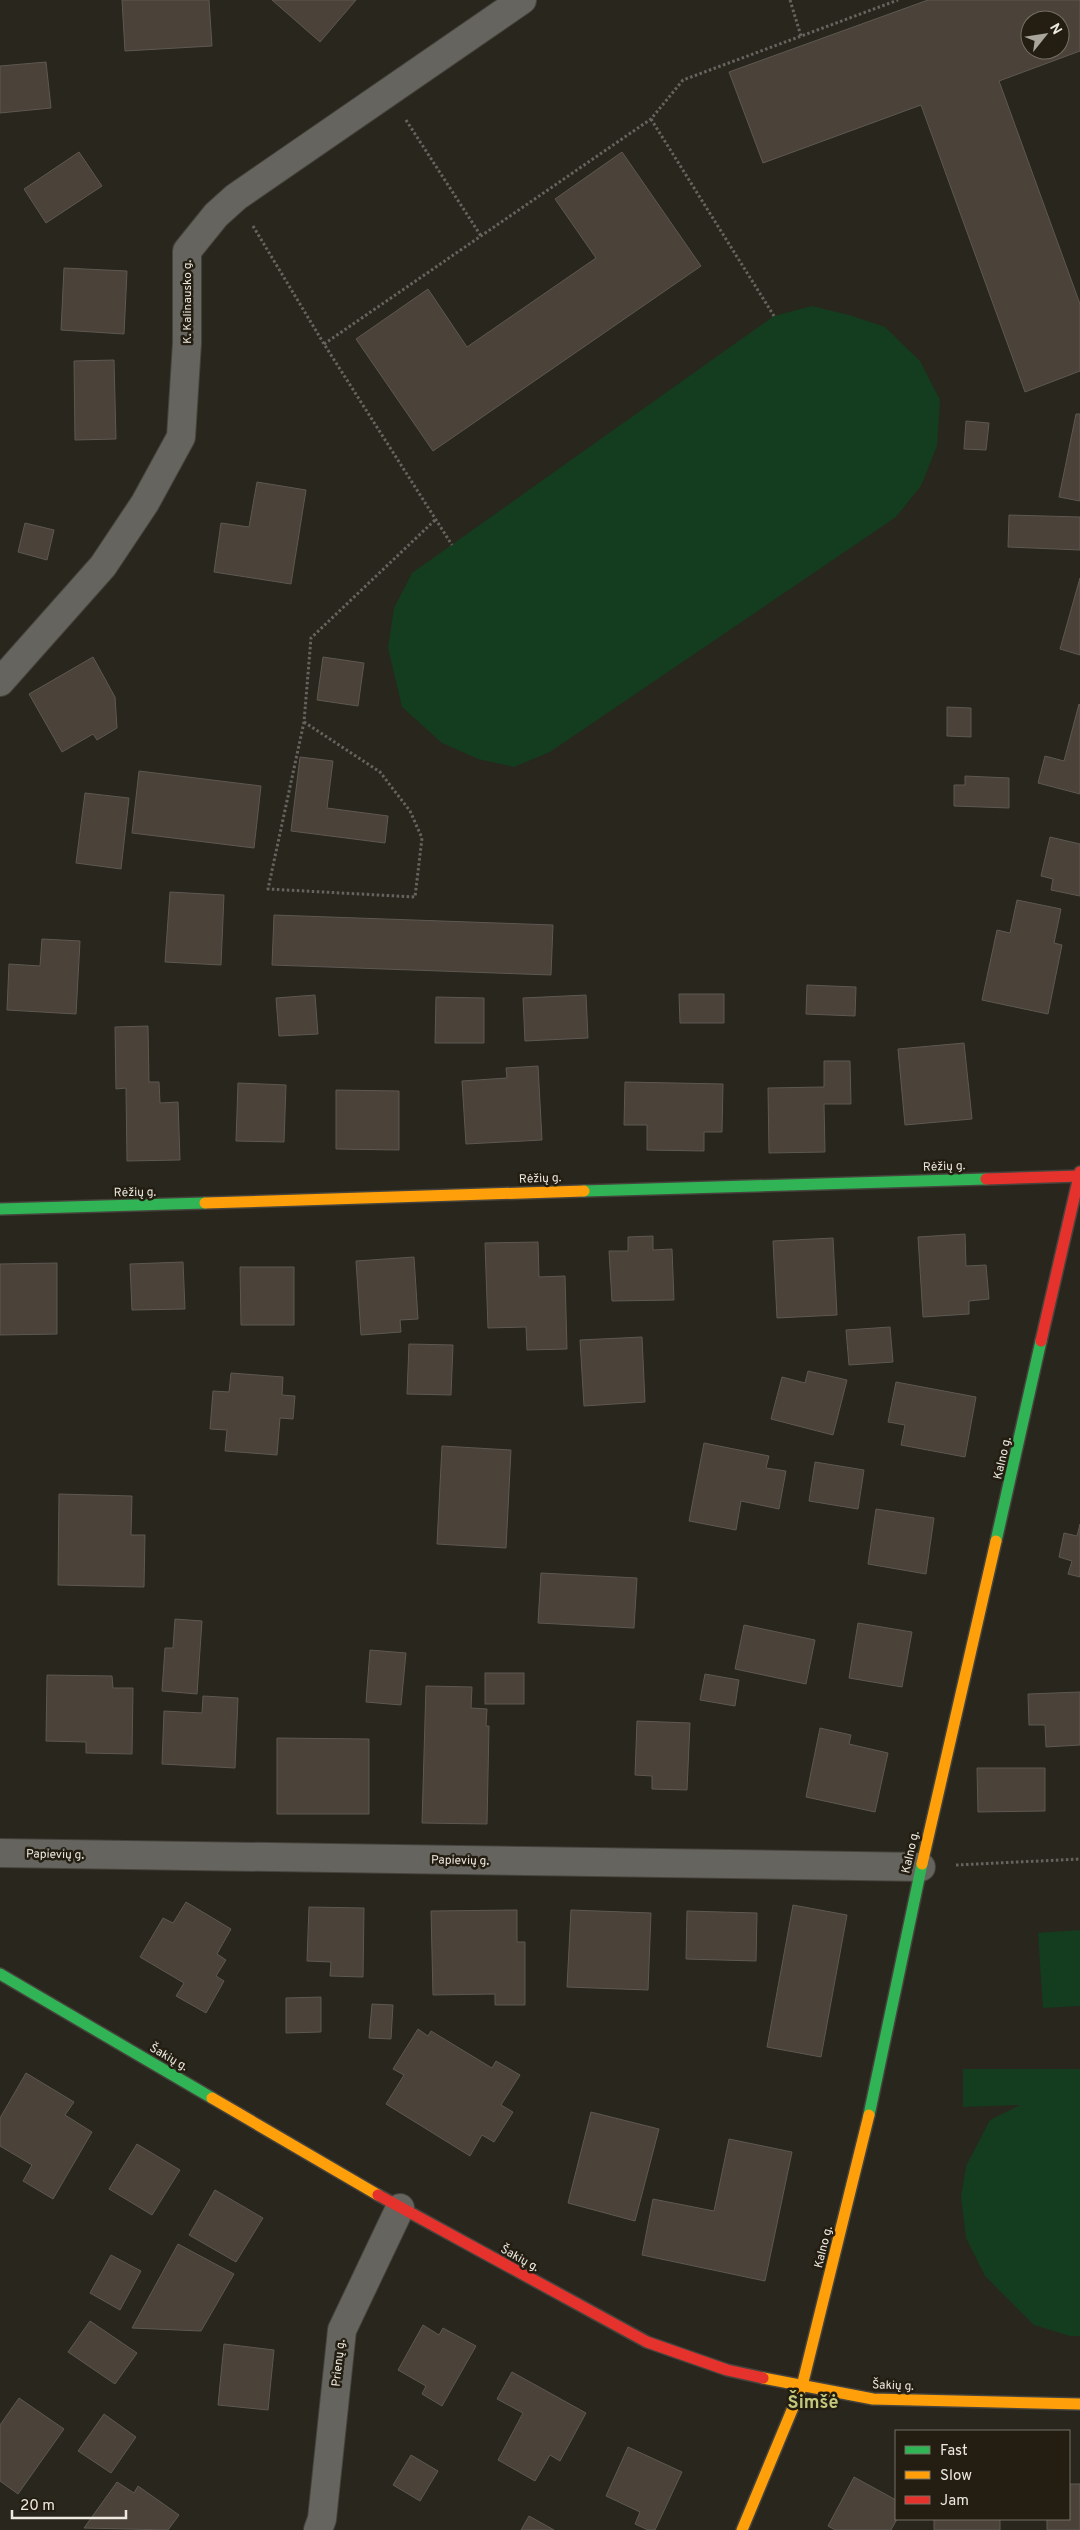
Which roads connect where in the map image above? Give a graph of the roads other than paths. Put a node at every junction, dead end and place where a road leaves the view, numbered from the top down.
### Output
1 (522, 0) edge
2 (0, 682) edge
3 (1080, 1175) edge
4 (0, 1209) edge
5 (0, 1853) edge
6 (921, 1867) junction
7 (0, 1974) edge
8 (400, 2208) junction
9 (802, 2386) junction
10 (1080, 2404) edge
11 (318, 2530) edge
12 (742, 2530) edge

1 - 2 street, K. Kalinausko g.
3 - 4 street, Rėžių g.
3 - 6 street, Kalno g.
5 - 6 street, Papievių g.
6 - 9 street, Kalno g.
7 - 8 street, Šakių g.
8 - 9 street, Šakių g.
8 - 11 street, Prienų g.
9 - 10 street, Šakių g.
9 - 12 street, Kalno g.

